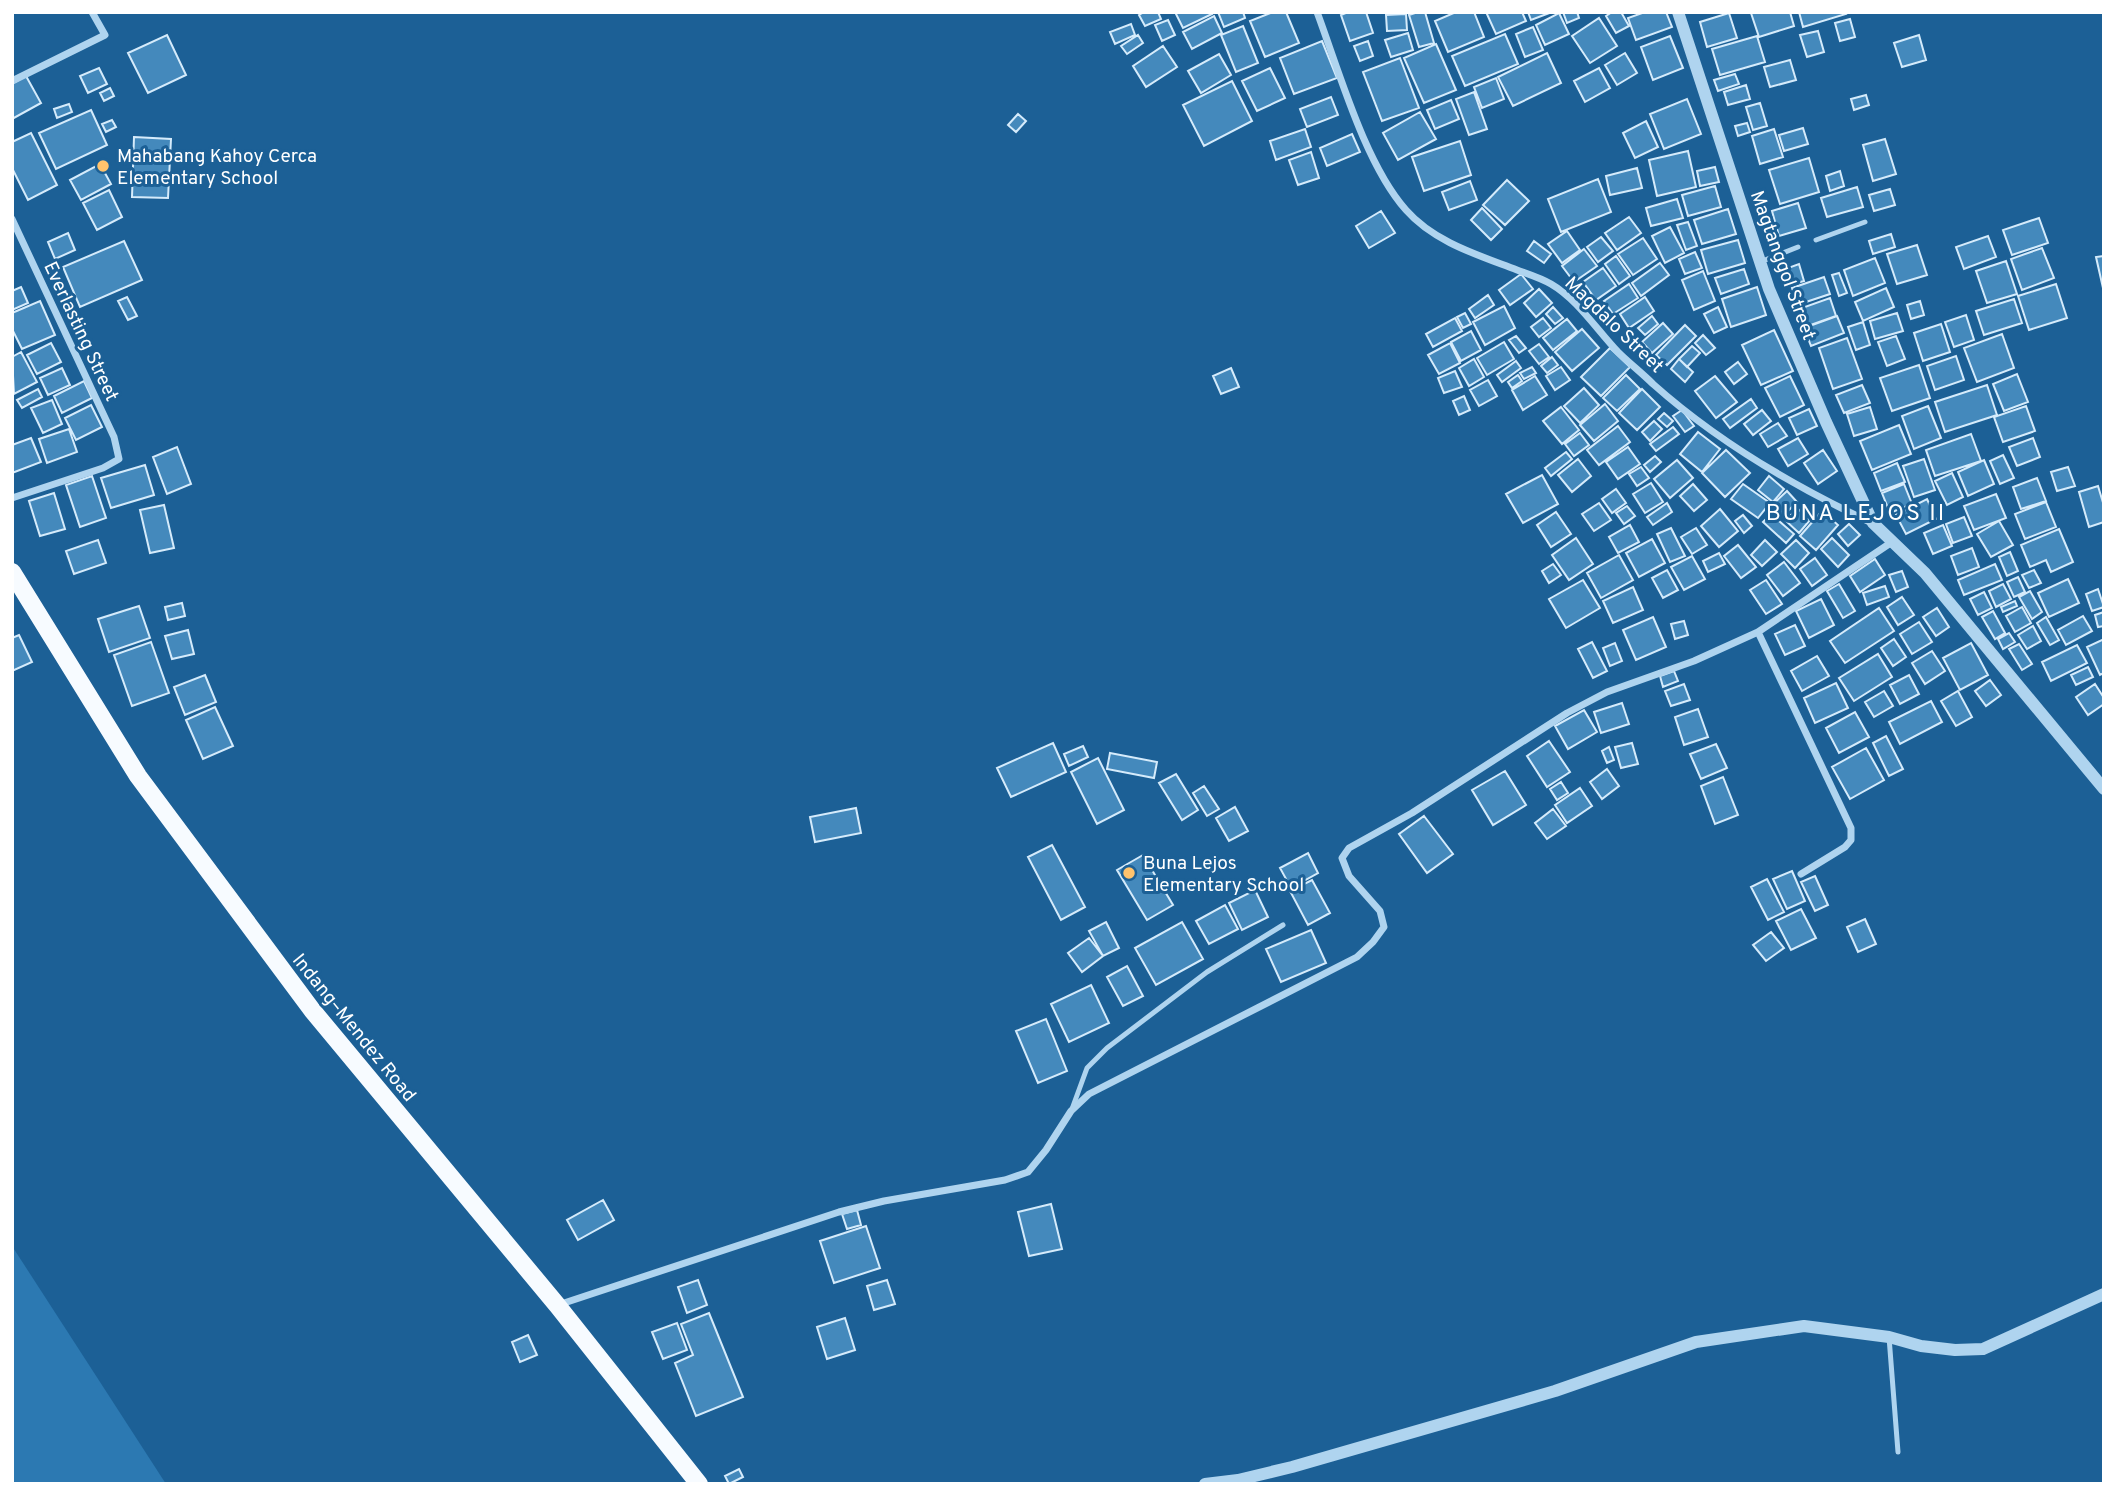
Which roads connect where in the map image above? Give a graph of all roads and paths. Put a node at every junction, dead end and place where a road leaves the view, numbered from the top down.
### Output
1 (92, 12) edge
2 (1317, 12) edge
3 (1678, 12) edge
4 (12, 81) edge
5 (12, 219) edge
6 (1865, 222) dead end
7 (1816, 240) dead end
8 (1798, 247) dead end
9 (1759, 262) junction
10 (12, 498) edge
11 (1872, 523) junction
12 (1892, 542) junction
13 (12, 572) edge
14 (1758, 632) junction
15 (2104, 789) edge
16 (1801, 874) dead end
17 (1283, 925) dead end
18 (1071, 1111) junction
19 (2104, 1294) edge
20 (557, 1305) junction
21 (1889, 1337) junction
22 (1898, 1452) dead end
23 (699, 1484) edge
24 (1205, 1484) edge

1 - 4 street
2 - 11 street, Magdalo Street
3 - 9 street, Magtanggol Street
5 - 10 street, Everlasting Street
6 - 7 lane
8 - 9 lane
9 - 11 street, Magtanggol Street
11 - 12 street
12 - 14 street
12 - 15 street
13 - 20 main road, Indang–Mendez Road
14 - 16 street
14 - 18 street
17 - 18 lane
18 - 20 street
19 - 21 street
20 - 23 main road, Indang–Mendez Road
21 - 22 lane
21 - 24 street

